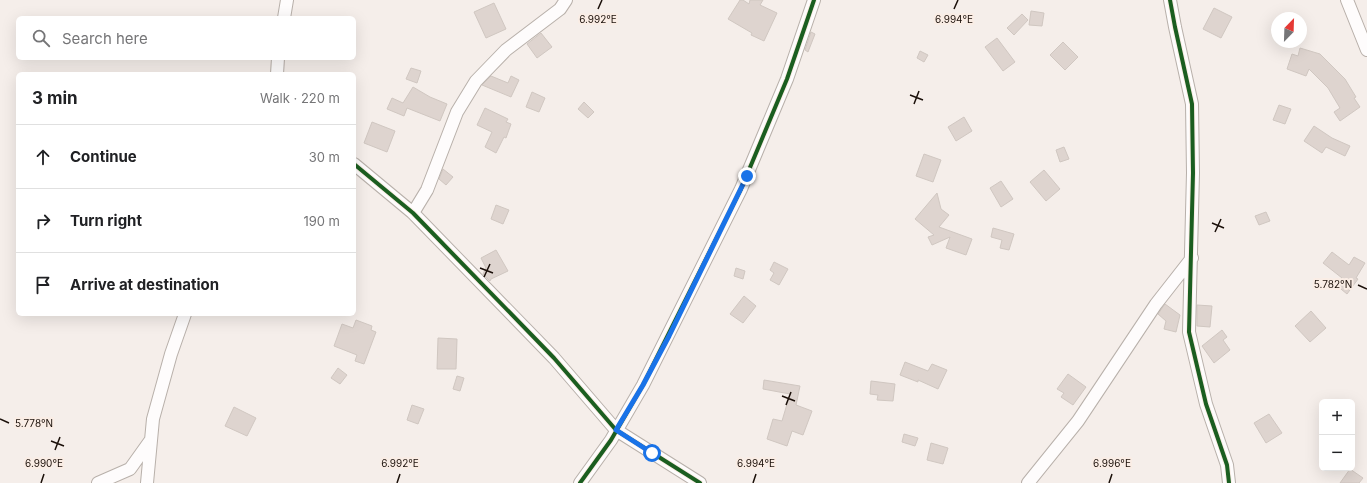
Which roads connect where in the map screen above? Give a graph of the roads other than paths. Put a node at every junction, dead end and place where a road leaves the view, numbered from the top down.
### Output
1 (287, 0) edge
2 (566, 0) edge
3 (814, 0) edge
4 (1170, 0) edge
5 (1347, 0) edge
6 (284, 16) edge
7 (1367, 50) edge
8 (278, 60) edge
9 (277, 72) edge
10 (356, 166) edge
11 (413, 213) junction
12 (1192, 258) junction
13 (184, 316) edge
14 (616, 430) junction
15 (150, 440) junction
16 (130, 469) junction
17 (148, 480) edge
18 (98, 483) edge
19 (580, 483) edge
20 (700, 483) edge
21 (1028, 483) edge
22 (1229, 483) edge

1 - 6 street
2 - 11 street
3 - 14 street
4 - 12 street
5 - 7 street
8 - 9 street
10 - 11 street
11 - 14 street
12 - 21 street
12 - 22 street
13 - 15 street
14 - 19 street
14 - 20 street
15 - 16 street
15 - 17 street
16 - 17 street
16 - 18 street

